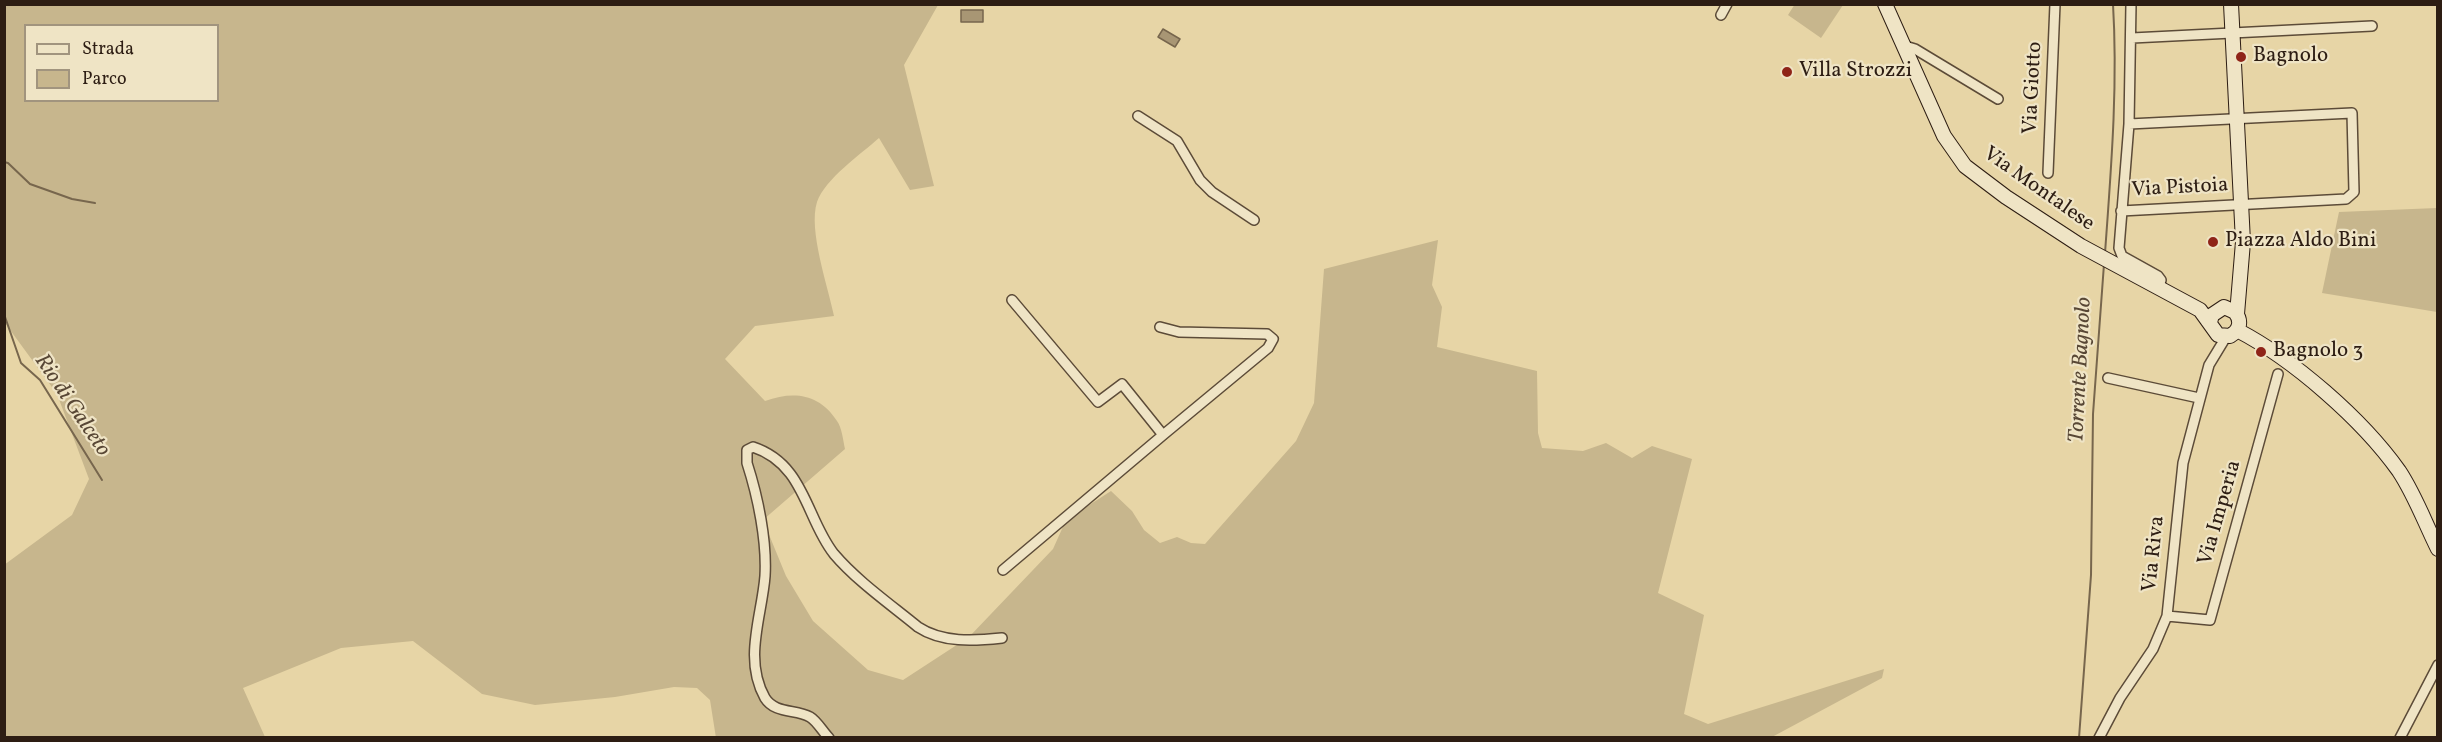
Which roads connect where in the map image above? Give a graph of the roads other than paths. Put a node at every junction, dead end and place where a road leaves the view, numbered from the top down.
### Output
1 (1727, 4) edge
2 (1885, 4) edge
3 (2055, 4) edge
4 (2132, 4) edge
5 (2231, 4) edge
6 (1720, 15) dead end
7 (2372, 26) dead end
8 (2233, 34) junction
9 (2132, 38) junction
10 (1905, 46) junction
11 (1998, 99) dead end
12 (1138, 116) dead end
13 (2238, 120) junction
14 (2129, 124) junction
15 (2048, 173) dead end
16 (2242, 204) junction
17 (2121, 211) junction
18 (1254, 220) dead end
19 (2241, 277) junction
20 (2159, 287) junction
21 (1012, 300) dead end
22 (2224, 308) junction
23 (2237, 314) junction
24 (1160, 327) dead end
25 (2222, 330) junction
26 (2278, 374) dead end
27 (2108, 378) dead end
28 (2199, 398) junction
29 (1163, 435) junction
30 (2438, 549) edge
31 (1003, 570) dead end
32 (2167, 616) junction
33 (1002, 638) dead end
34 (2438, 665) edge
35 (829, 738) edge
36 (2099, 738) edge
37 (2400, 738) edge

1 - 6 street
2 - 10 street, Via Montalese
3 - 15 street, Via Giotto
4 - 9 street
5 - 8 street
7 - 8 street
8 - 9 street
8 - 13 street
9 - 14 street
10 - 11 street
10 - 20 street, Via Montalese
12 - 18 street
13 - 14 street
13 - 16 street
13 - 16 street, Via Pistoia
14 - 17 street
16 - 17 street, Via Pistoia
16 - 19 street
17 - 20 street
19 - 22 street
19 - 23 street
20 - 25 street, Via Montalese
21 - 29 street
22 - 23 street
22 - 25 street
23 - 25 street
24 - 29 street
25 - 28 street, Via Riva
25 - 30 street, Via Montalese
26 - 32 street, Via Imperia
27 - 28 street
28 - 32 street, Via Riva
29 - 31 street
32 - 36 street, Via Riva
33 - 35 street
34 - 37 street

